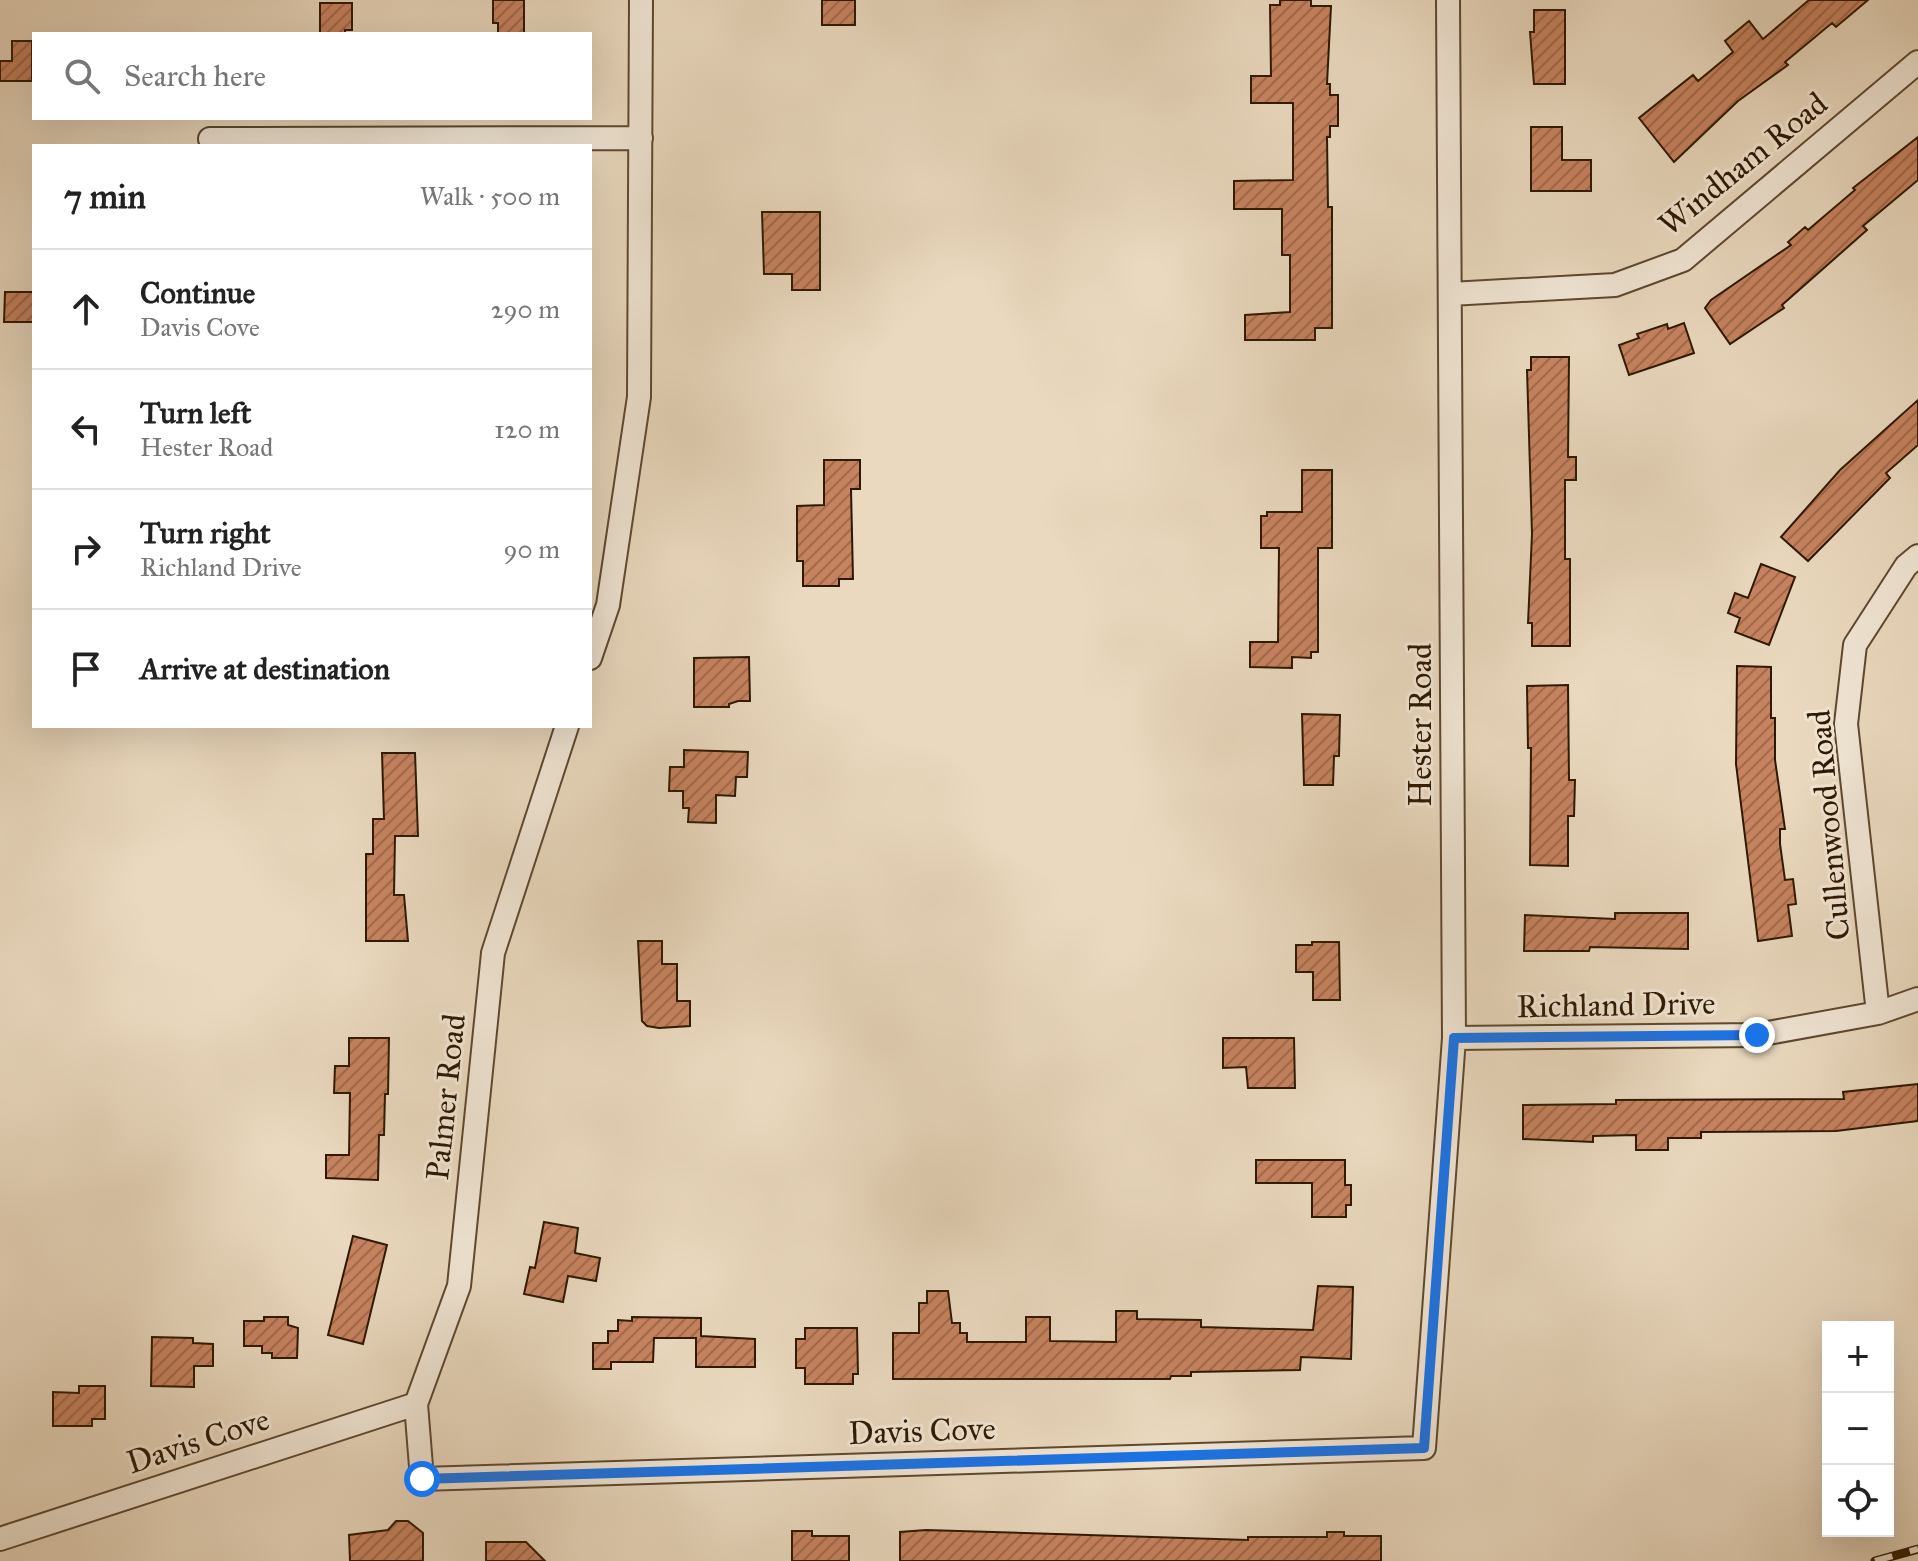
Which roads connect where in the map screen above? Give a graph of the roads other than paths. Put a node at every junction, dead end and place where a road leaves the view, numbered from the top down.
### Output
1 (641, 0) edge
2 (1448, 0) edge
3 (1918, 62) edge
4 (641, 138) junction
5 (210, 139) dead end
6 (1450, 294) junction
7 (1918, 556) edge
8 (592, 652) edge
9 (566, 728) edge
10 (1918, 999) edge
11 (1878, 1013) junction
12 (1454, 1038) junction
13 (416, 1404) junction
14 (1424, 1448) joint
15 (422, 1479) joint
16 (0, 1539) edge

1 - 4 street
2 - 6 street, Hester Road
3 - 6 street, Windham Road
4 - 5 street
4 - 8 street
6 - 12 street, Hester Road
7 - 11 street, Cullenwood Road
9 - 13 street, Palmer Road
10 - 11 street, Richland Drive
11 - 12 street, Richland Drive
12 - 14 street, Hester Road
13 - 15 street, Palmer Road
13 - 16 street, Davis Cove
14 - 15 street, Davis Cove

